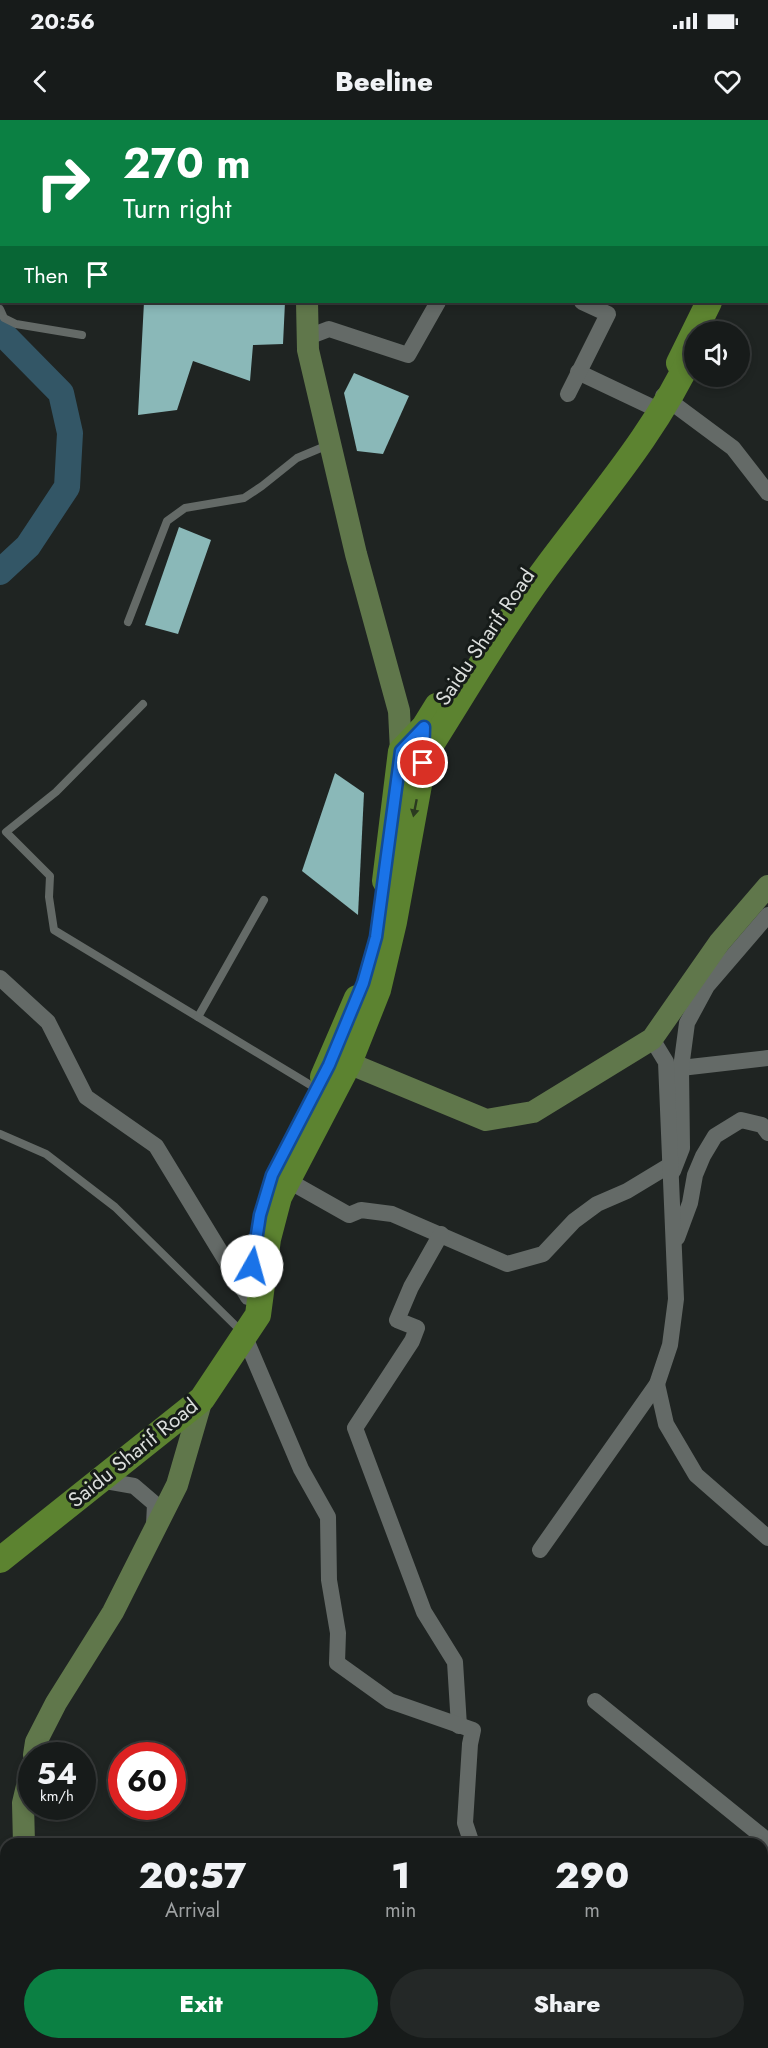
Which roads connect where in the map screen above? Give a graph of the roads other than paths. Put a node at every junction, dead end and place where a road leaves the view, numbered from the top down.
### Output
1 (307, 303) edge
2 (437, 303) edge
3 (584, 303) edge
4 (709, 303) edge
5 (718, 303) edge
6 (0, 309) edge
7 (708, 321) edge
8 (82, 335) dead end
9 (308, 337) junction
10 (684, 366) edge
11 (578, 372) junction
12 (568, 394) dead end
13 (662, 401) junction
14 (330, 444) junction
15 (602, 488) junction
16 (768, 493) edge
17 (128, 622) dead end
18 (143, 704) dead end
19 (424, 727) junction
20 (401, 751) junction
21 (423, 763) junction
22 (768, 886) edge
23 (264, 900) dead end
24 (768, 915) edge
25 (386, 920) junction
26 (0, 978) edge
27 (198, 1017) junction
28 (652, 1039) junction
29 (768, 1058) edge
30 (341, 1060) junction
31 (681, 1068) junction
32 (317, 1089) junction
33 (768, 1133) edge
34 (0, 1134) edge
35 (670, 1170) junction
36 (287, 1180) junction
37 (441, 1234) junction
38 (674, 1244) junction
39 (248, 1297) junction
40 (244, 1335) junction
41 (657, 1384) junction
42 (202, 1399) junction
43 (100, 1480) junction
44 (154, 1533) junction
45 (768, 1538) edge
46 (540, 1550) dead end
47 (0, 1560) edge
48 (595, 1701) dead end
49 (459, 1726) junction
50 (36, 1742) edge
51 (24, 1820) edge
52 (24, 1838) edge
53 (470, 1838) edge
54 (766, 1838) edge

1 - 9 street
2 - 9 street
3 - 11 street
4 - 13 main road
5 - 7 main road
6 - 8 lane
9 - 14 street
10 - 13 main road
11 - 12 street
11 - 13 street
13 - 15 main road
13 - 16 street
14 - 17 lane
14 - 20 street
15 - 19 main road, Saidu Sharif Road
15 - 21 main road
18 - 27 lane
19 - 20 main road, Saidu Sharif Road
19 - 21 main road
20 - 25 main road
21 -> 25 main road
22 - 28 street
23 - 27 lane
24 - 31 street
25 - 30 main road
26 - 39 street
27 - 32 lane
28 - 30 street
28 - 35 street
29 - 31 street
30 - 32 main road, Saidu Sharif Road
30 - 36 main road
31 - 35 street
32 - 39 main road, Saidu Sharif Road
33 - 38 street
34 - 40 lane
35 - 37 street
35 - 38 street
36 - 37 street
36 - 40 main road
37 - 49 street
38 - 41 street
39 - 40 main road, Saidu Sharif Road
40 - 42 main road, Saidu Sharif Road
40 - 49 street
41 - 45 street
41 - 46 street
42 - 43 main road, Saidu Sharif Road
42 - 44 street
43 - 44 street
43 - 47 main road, Saidu Sharif Road
44 - 50 street
48 - 54 street
49 - 53 street
51 - 52 street

